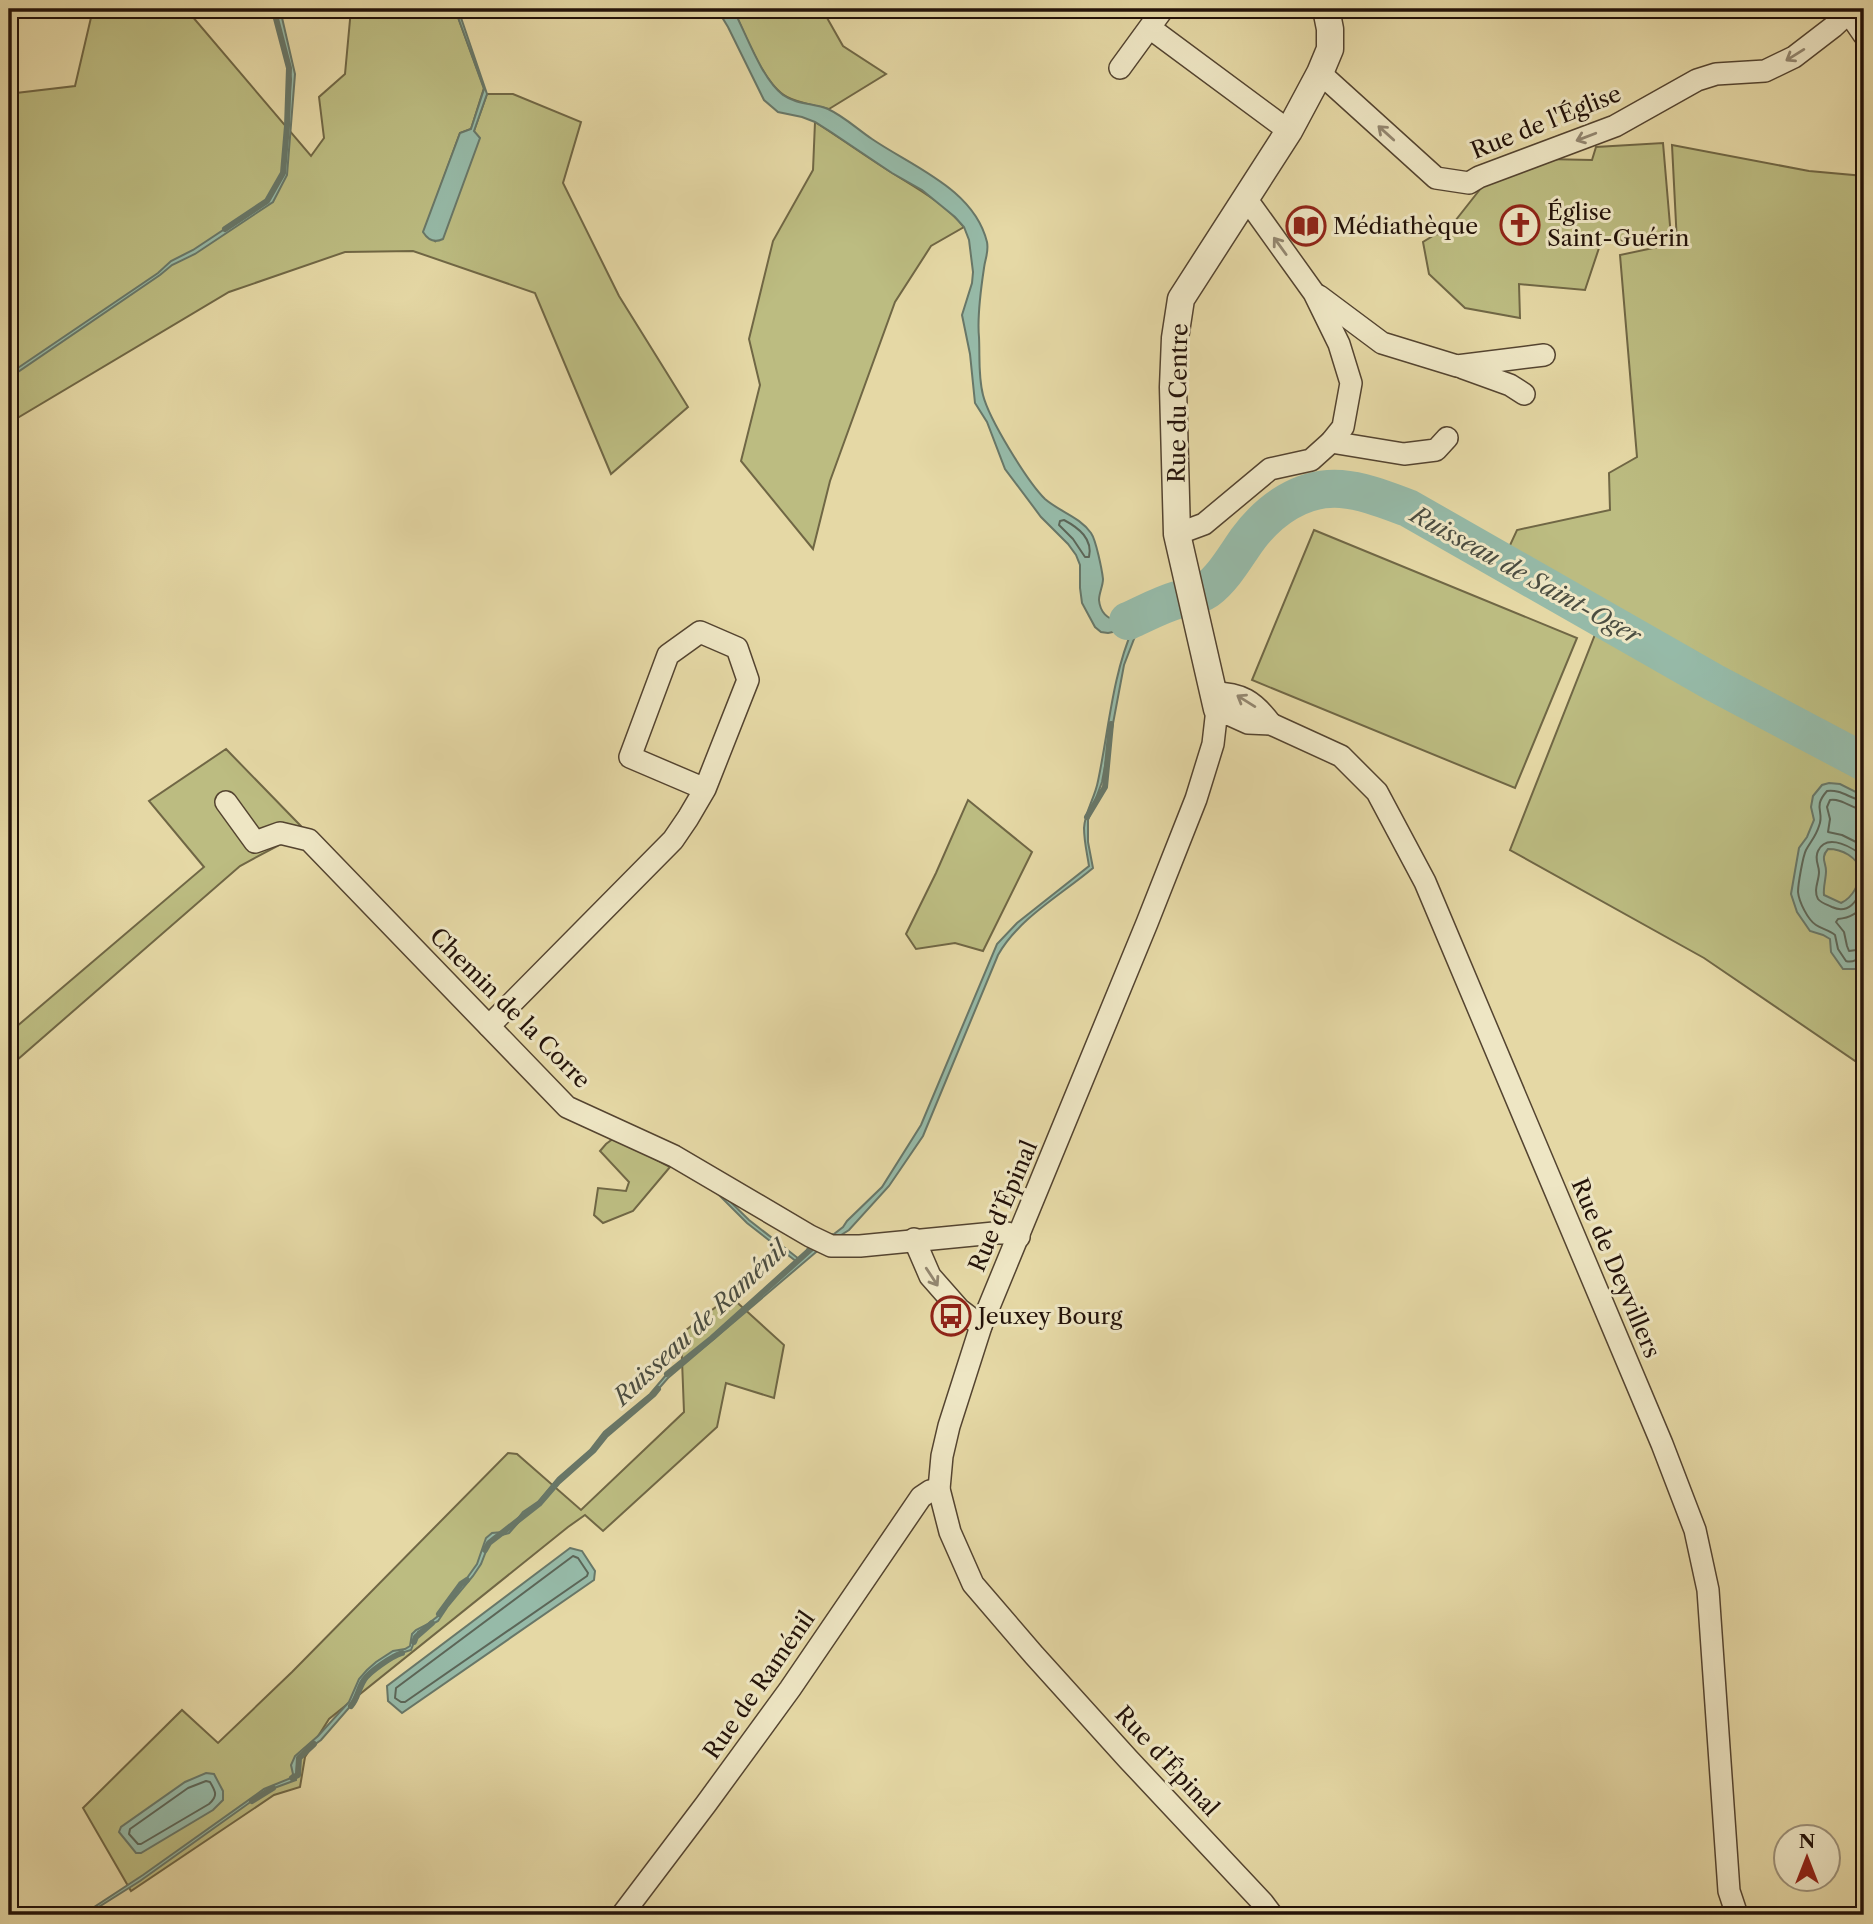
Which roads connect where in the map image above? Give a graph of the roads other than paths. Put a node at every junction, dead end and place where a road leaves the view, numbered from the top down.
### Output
1 (1163, 9) edge
2 (1326, 9) edge
3 (1847, 11) edge
4 (1150, 28) junction
5 (1864, 35) edge
6 (1119, 68) dead end
7 (1320, 73) junction
8 (1289, 131) junction
9 (1244, 200) junction
10 (1314, 293) junction
11 (1544, 355) dead end
12 (1457, 366) junction
13 (1524, 394) dead end
14 (1447, 438) dead end
15 (1331, 442) junction
16 (1177, 534) junction
17 (1215, 701) junction
18 (705, 789) junction
19 (226, 802) dead end
20 (489, 1026) junction
21 (1019, 1237) junction
22 (914, 1239) junction
23 (981, 1326) junction
24 (939, 1489) junction
25 (622, 1915) edge
26 (1272, 1915) edge
27 (1737, 1915) edge

1 - 4 street
2 - 7 street, Rue du Centre
3 - 5 street, Rue de l'Église
3 -> 7 street, Rue de l'Église
4 - 6 street
4 - 8 street
7 - 8 street, Rue du Centre
8 - 9 street, Rue du Centre
10 -> 9 street
9 - 16 street, Rue du Centre
10 - 12 street
10 - 15 street
11 - 12 street
12 - 13 street
14 - 15 street
15 - 16 street
16 - 17 street, Rue du Centre
17 - 21 street, Rue d’Épinal
17 - 27 street, Rue de Deyvillers
18 - 18 street
18 - 20 street
19 - 20 street, Chemin de la Corre
20 - 22 street, Chemin de la Corre
21 - 22 street, Chemin de la Corre
21 - 23 street, Rue d’Épinal
22 -> 23 street
23 - 24 street, Rue d’Épinal
24 - 25 street, Rue de Raménil
24 - 26 street, Rue d’Épinal

